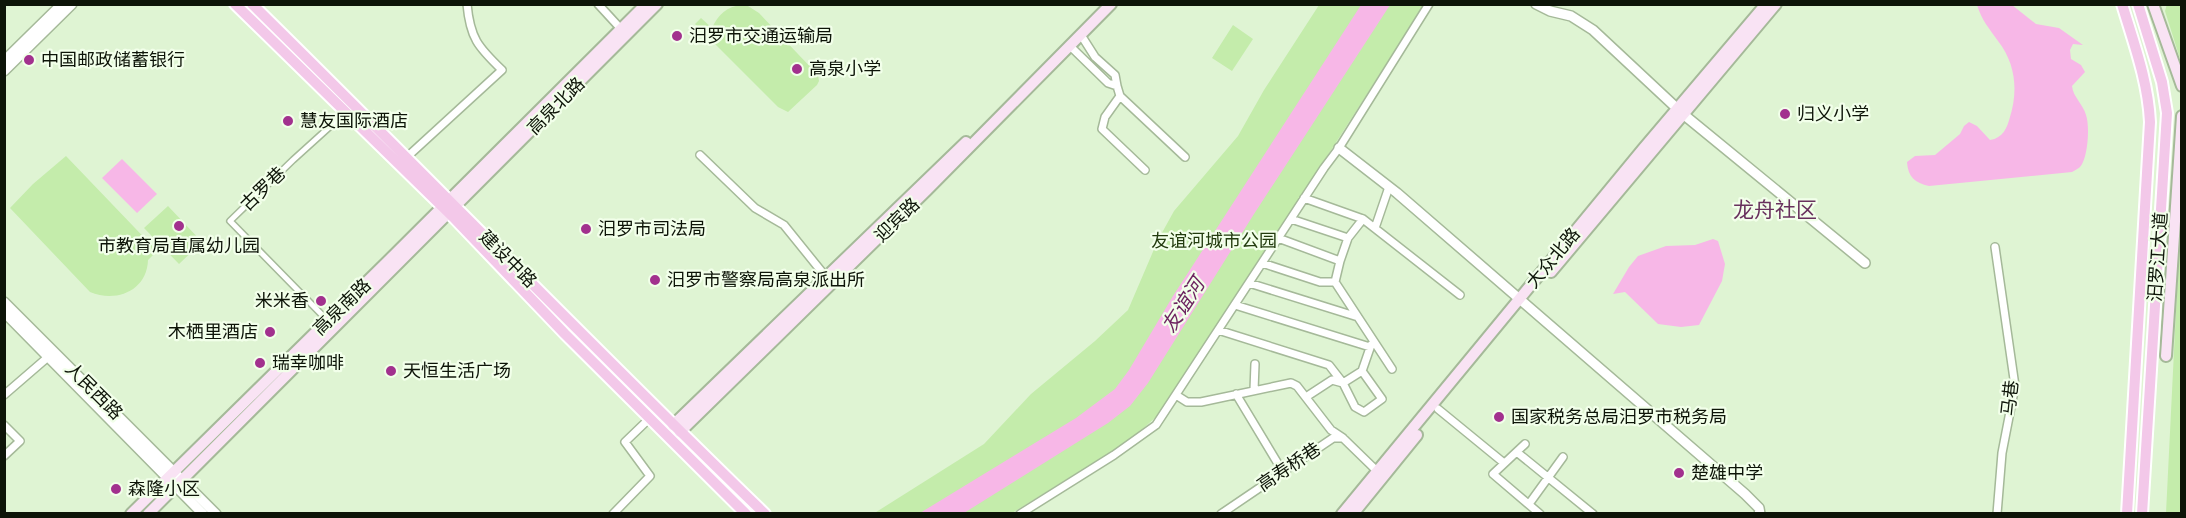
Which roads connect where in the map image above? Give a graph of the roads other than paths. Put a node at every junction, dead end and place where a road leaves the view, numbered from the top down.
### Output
1 (63, 4) edge
2 (72, 4) edge
3 (235, 4) edge
4 (252, 4) edge
5 (467, 4) edge
6 (598, 4) edge
7 (646, 4) edge
8 (657, 4) edge
9 (1105, 4) edge
10 (1112, 4) edge
11 (1429, 4) edge
12 (1536, 4) edge
13 (1766, 4) edge
14 (1776, 4) edge
15 (2122, 4) edge
16 (2138, 4) edge
17 (2153, 4) edge
18 (621, 29) junction
19 (1081, 35) junction
20 (1071, 46) junction
21 (4, 61) edge
22 (4, 71) edge
23 (1117, 86) junction
24 (2181, 86) edge
25 (1120, 96) junction
26 (1680, 112) junction
27 (345, 113) junction
28 (2181, 116) edge
29 (1339, 148) junction
30 (700, 155) dead end
31 (1185, 157) dead end
32 (407, 158) junction
33 (1145, 170) dead end
34 (1389, 187) junction
35 (1304, 198) junction
36 (449, 207) junction
37 (1291, 219) junction
38 (1363, 219) junction
39 (1375, 228) junction
40 (1278, 238) junction
41 (1348, 238) junction
42 (1995, 247) dead end
43 (1340, 261) junction
44 (1262, 262) junction
45 (1865, 263) dead end
46 (826, 277) junction
47 (1335, 282) junction
48 (1250, 283) junction
49 (1460, 295) dead end
50 (4, 302) edge
51 (1521, 302) junction
52 (1235, 305) junction
53 (4, 312) edge
54 (1358, 317) junction
55 (328, 321) junction
56 (1218, 330) junction
57 (1372, 339) junction
58 (1370, 347) junction
59 (2166, 356) dead end
60 (48, 357) junction
61 (1255, 364) dead end
62 (1392, 369) dead end
63 (1362, 370) junction
64 (1343, 383) junction
65 (1254, 390) junction
66 (1236, 393) junction
67 (4, 395) edge
68 (1176, 395) junction
69 (1306, 397) junction
70 (1438, 409) junction
71 (651, 417) junction
72 (4, 425) edge
73 (677, 428) junction
74 (1342, 438) junction
75 (1525, 444) dead end
76 (1518, 453) junction
77 (4, 456) edge
78 (1563, 457) dead end
79 (1504, 463) junction
80 (1283, 472) junction
81 (1380, 474) junction
82 (1548, 477) junction
83 (175, 479) junction
84 (1529, 504) junction
85 (131, 513) edge
86 (148, 513) edge
87 (203, 513) edge
88 (216, 513) edge
89 (613, 513) edge
90 (746, 513) edge
91 (765, 513) edge
92 (1020, 513) edge
93 (1221, 513) edge
94 (1342, 513) edge
95 (1353, 513) edge
96 (1540, 513) edge
97 (1593, 513) edge
98 (1760, 513) edge
99 (1997, 513) edge
100 (2127, 513) edge
101 (2142, 513) edge

1 - 21 street
2 - 22 street
3 - 27 main road, 建设中路
4 - 32 main road, 建设中路
5 - 32 street
6 - 18 street
7 - 18 main road, 高泉北路
8 - 36 main road, 高泉北路
9 - 46 main road, 迎宾路
10 - 19 main road, 迎宾路
11 - 29 street
12 - 26 street
13 - 26 main road, 大众北路
14 - 26 main road, 大众北路
15 - 100 main road, 汨罗江大道
16 - 101 main road, 汨罗江大道
17 - 24 main road
18 - 36 main road, 高泉北路
19 - 20 main road, 迎宾路
19 - 23 street
20 - 23 street
20 - 73 main road, 迎宾路
23 - 25 street
25 - 31 street
25 - 33 street
26 - 45 street
26 - 51 main road, 大众北路
27 - 36 main road, 建设中路
27 - 55 street, 古罗巷
28 - 59 main road
29 - 34 street
29 - 35 street
30 - 46 street
32 - 36 main road, 建设中路
34 - 39 street
34 - 51 street
35 - 37 street
35 - 38 street
36 - 55 main road, 高泉南路
36 - 71 main road, 建设中路
36 - 73 main road, 建设中路
36 - 83 main road, 高泉南路
37 - 40 street
37 - 41 street
38 - 39 street
38 - 41 street
39 - 49 street
40 - 43 street
40 - 44 street
41 - 43 street
42 - 99 street, 马巷
43 - 47 street
44 - 47 street
44 - 48 street
46 - 73 main road, 迎宾路
47 - 54 street
48 - 52 street
48 - 54 street
50 - 83 street, 人民西路
51 - 70 main road, 大众北路
51 - 81 main road, 大众北路
51 - 98 street
52 - 56 street
52 - 58 street
53 - 60 street, 人民西路
54 - 57 street
55 - 83 main road, 高泉南路
56 - 64 street
56 - 68 street
57 - 58 street
57 - 62 street
58 - 63 street
60 - 67 street
60 - 83 street, 人民西路
61 - 65 street
63 - 64 street
63 - 64 street
64 - 69 street
65 - 66 street
65 - 69 street
66 - 68 street
66 - 80 street
68 - 92 street
69 - 74 street
70 - 79 street
70 - 81 main road, 大众北路
71 - 89 street
71 - 90 main road, 建设中路
72 - 77 street
73 - 91 main road, 建设中路
74 - 80 street, 高寿桥巷
74 - 81 street, 高寿桥巷
75 - 76 street
76 - 79 street
76 - 82 street
78 - 82 street
79 - 84 street
80 - 93 street, 高寿桥巷
81 - 94 main road, 大众北路
81 - 95 main road, 大众北路
82 - 84 street
82 - 97 street
83 - 85 main road, 高泉南路
83 - 86 main road, 高泉南路
83 - 87 street
83 - 88 street
84 - 96 street

